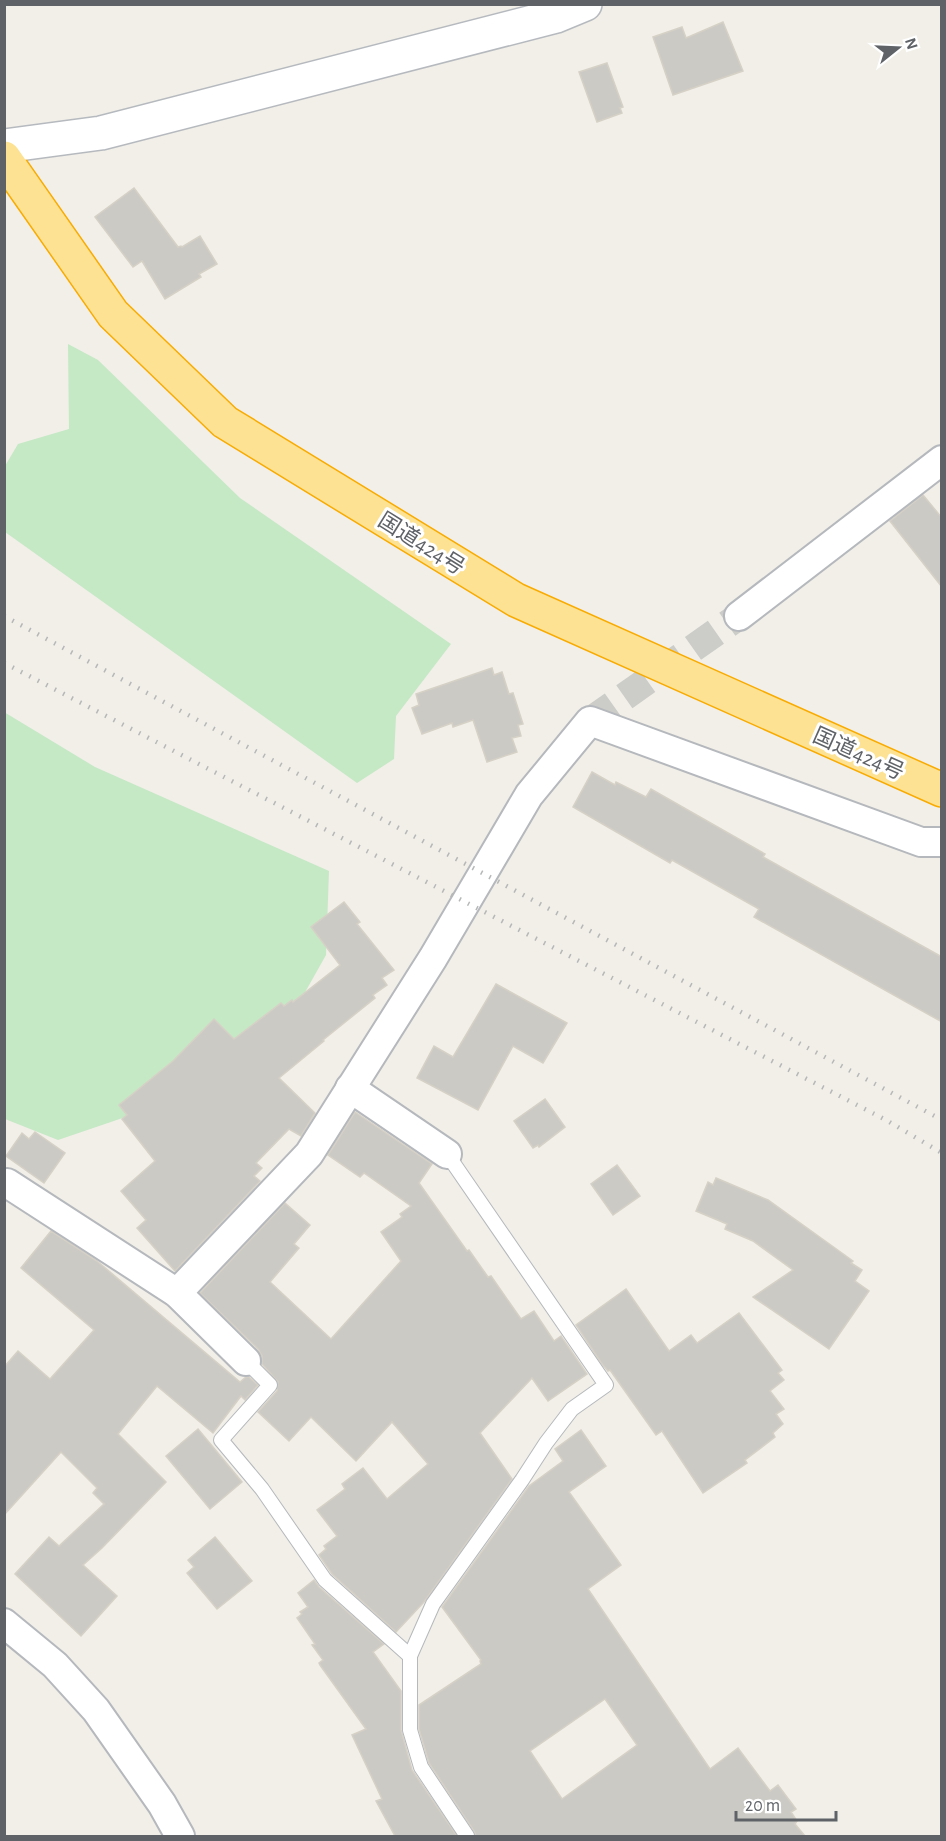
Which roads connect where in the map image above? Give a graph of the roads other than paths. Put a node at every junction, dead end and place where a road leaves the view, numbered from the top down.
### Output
1 (585, 4) edge
2 (4, 146) edge
3 (4, 158) edge
4 (942, 460) edge
5 (738, 616) tunnel mouth
6 (942, 790) edge
7 (942, 842) edge
8 (350, 1088) junction
9 (447, 1154) joint
10 (4, 1184) edge
11 (177, 1293) junction
12 (246, 1360) joint
13 (4, 1623) edge
14 (410, 1656) junction
15 (180, 1836) edge
16 (467, 1836) edge

1 - 2 street
3 - 6 highway, 国道424号
4 - 5 street
7 - 8 street
8 - 9 street
8 - 11 street
9 - 14 lane
10 - 11 street
11 - 12 street
12 - 14 lane
13 - 15 street
14 - 16 lane

